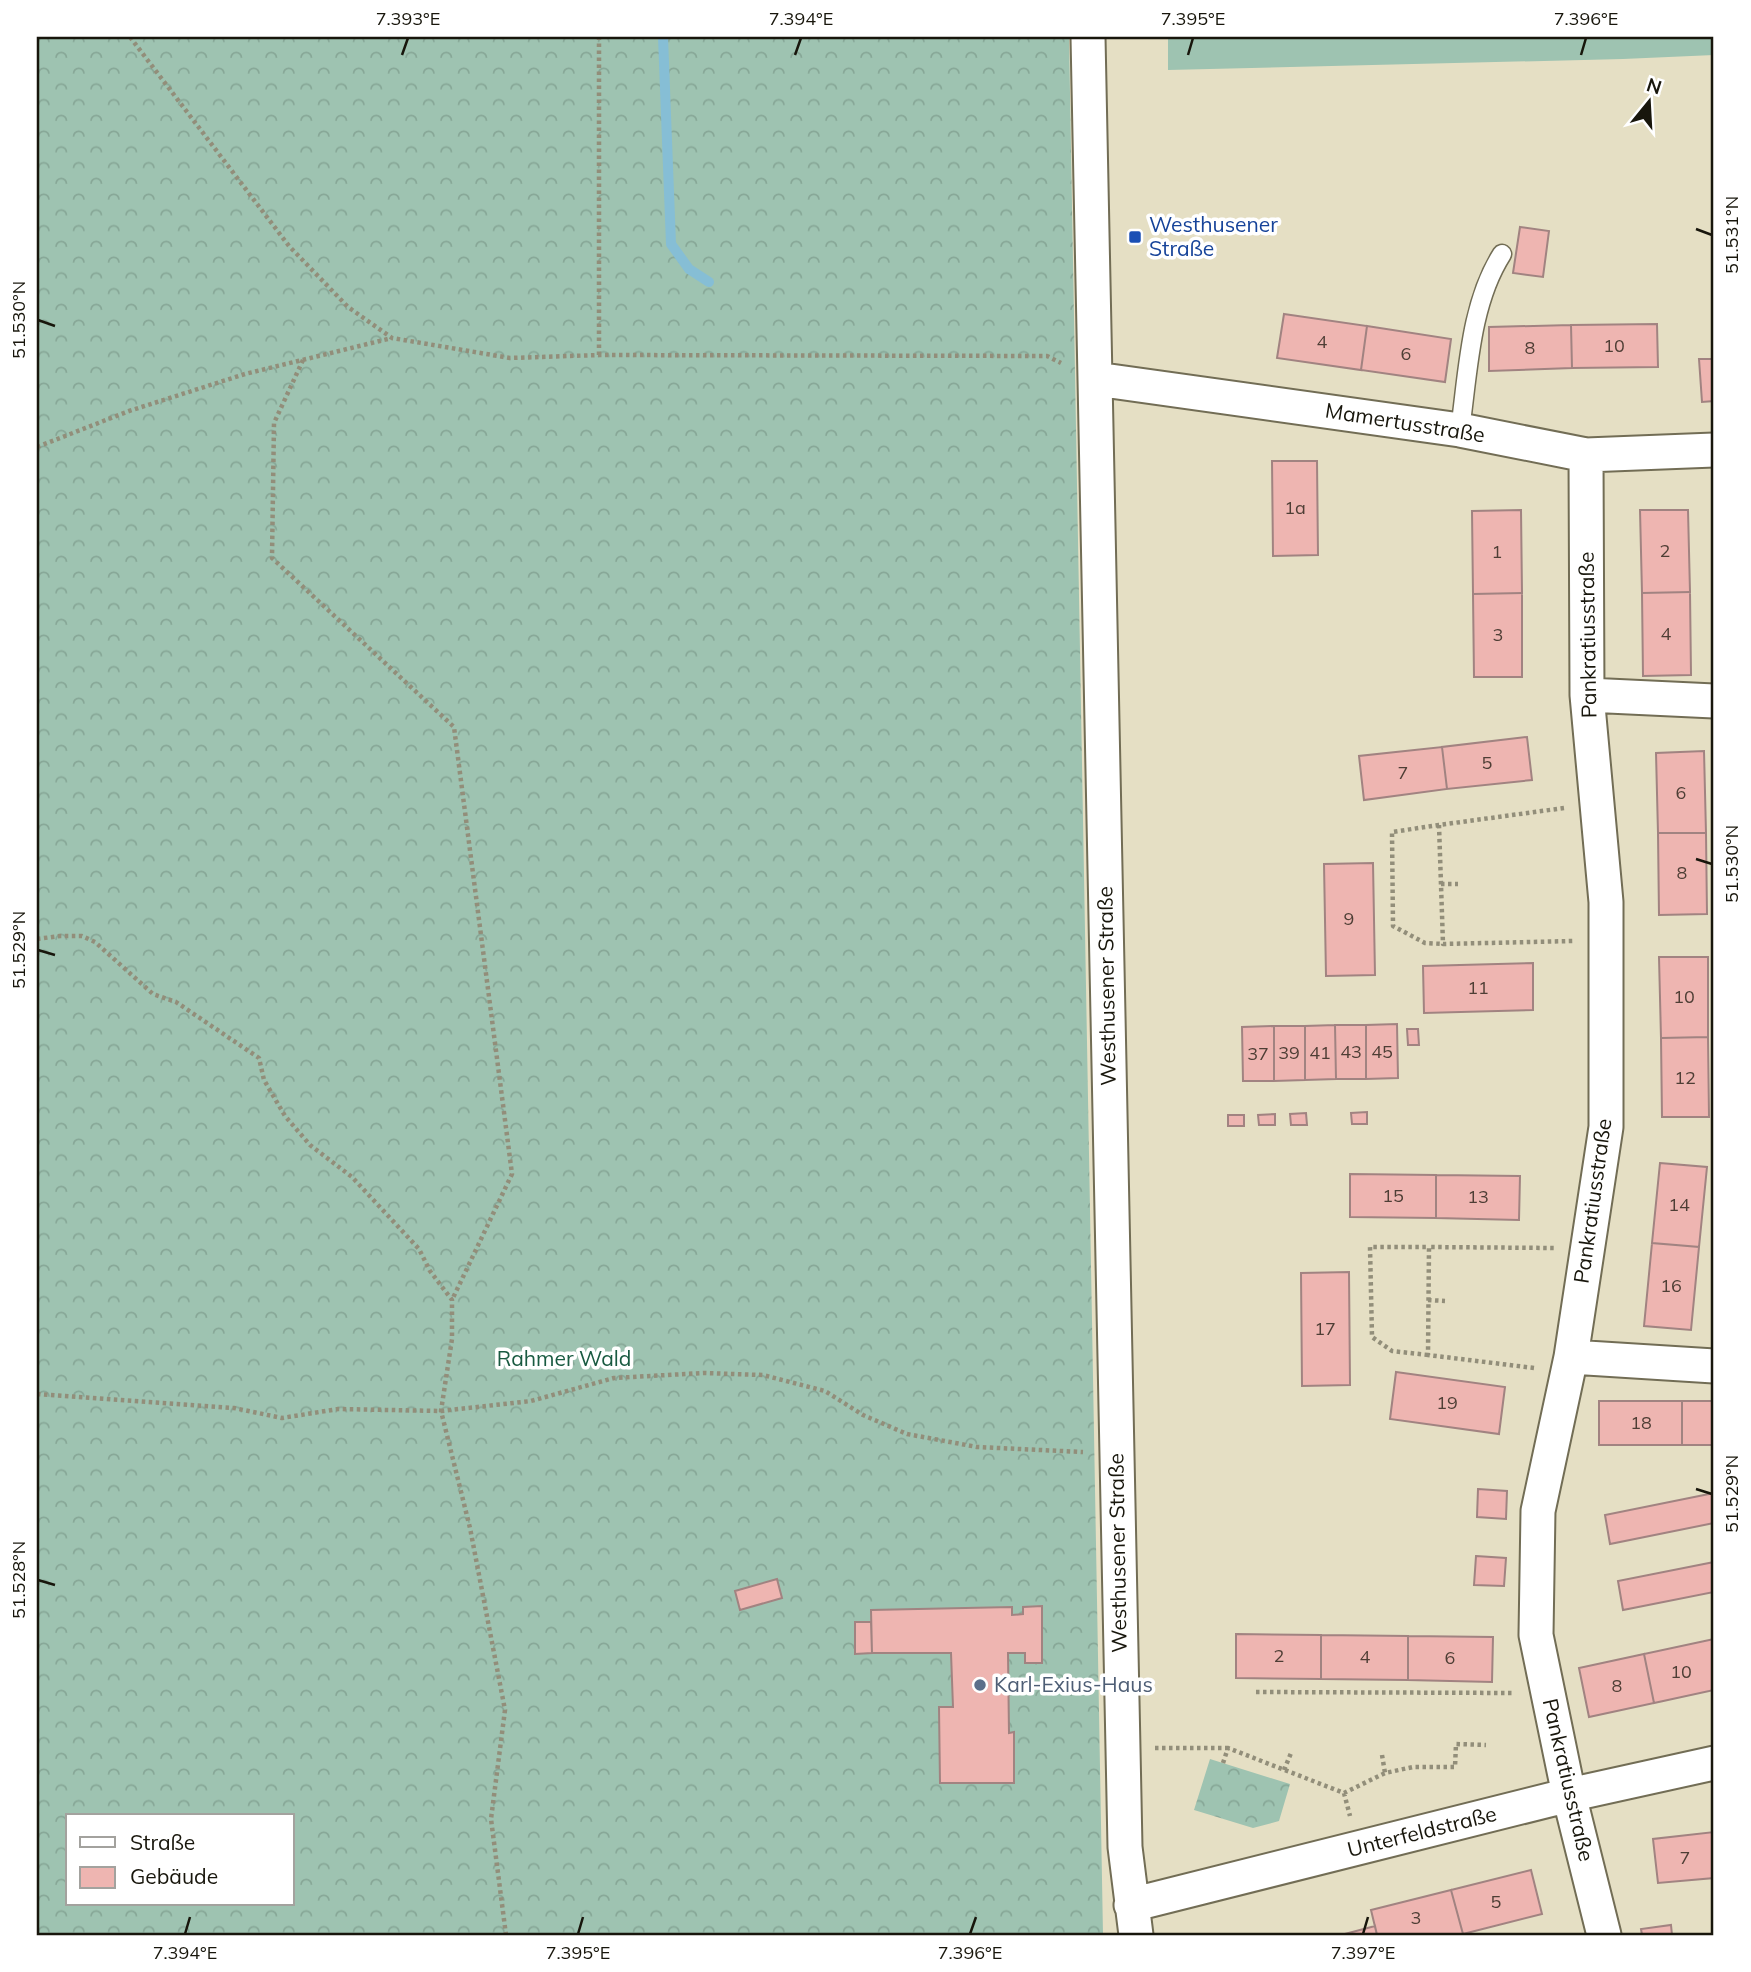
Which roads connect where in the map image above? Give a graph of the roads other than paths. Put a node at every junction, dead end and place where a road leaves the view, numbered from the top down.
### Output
1 (1088, 37) edge
2 (1502, 254) dead end
3 (1096, 379) junction
4 (1460, 430) junction
5 (1714, 450) edge
6 (1586, 455) junction
7 (1587, 695) junction
8 (1714, 701) edge
9 (1569, 1365) junction
10 (1714, 1366) edge
11 (1714, 1763) edge
12 (1569, 1795) junction
13 (1133, 1920) edge
14 (1604, 1935) edge

1 - 3 street, Westhusener Straße
2 - 4 lane
3 - 4 street, Mamertusstraße
3 - 13 street, Westhusener Straße
4 - 6 street, Mamertusstraße
5 - 6 street, Mamertusstraße
6 - 7 street, Pankratiusstraße
7 - 8 street
7 - 9 street, Pankratiusstraße
9 - 10 street
9 - 12 street, Pankratiusstraße
11 - 12 street, Unterfeldstraße
12 - 13 street, Unterfeldstraße
12 - 14 street, Pankratiusstraße

